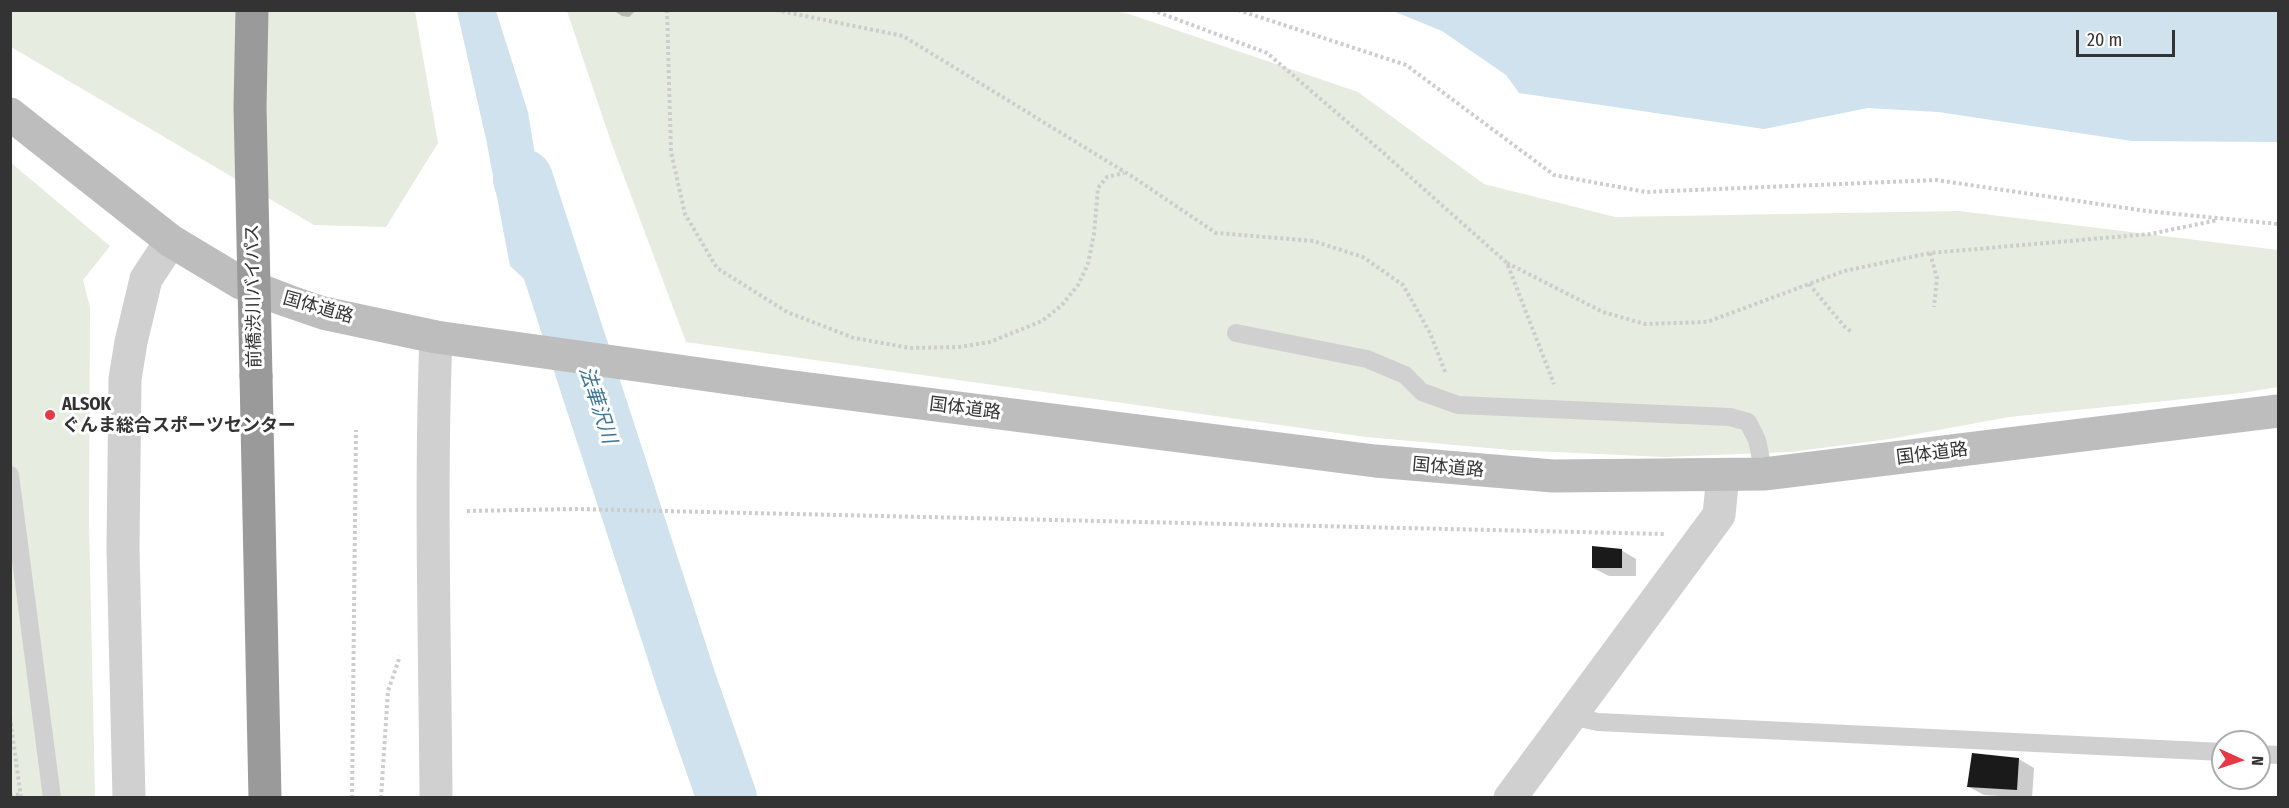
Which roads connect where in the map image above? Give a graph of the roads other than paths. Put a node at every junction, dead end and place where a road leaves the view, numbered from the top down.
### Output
1 (252, 10) edge
2 (10, 114) edge
3 (171, 241) junction
4 (1236, 333) dead end
5 (436, 337) junction
6 (2278, 411) edge
7 (1764, 474) junction
8 (10, 475) edge
9 (1723, 475) junction
10 (1574, 713) junction
11 (2211, 751) edge
12 (52, 798) edge
13 (129, 798) edge
14 (266, 798) edge
15 (436, 798) edge
16 (1510, 798) edge

1 - 14 highway, 前橋渋川バイパス, bridge
2 - 3 street, 国体道路
3 - 5 street, 国体道路
3 - 13 street
4 - 7 lane
5 - 9 street, 国体道路
5 - 15 street
6 - 7 street, 国体道路
7 - 9 street, 国体道路
8 - 12 lane
9 - 10 street
10 - 11 lane
10 - 16 street

